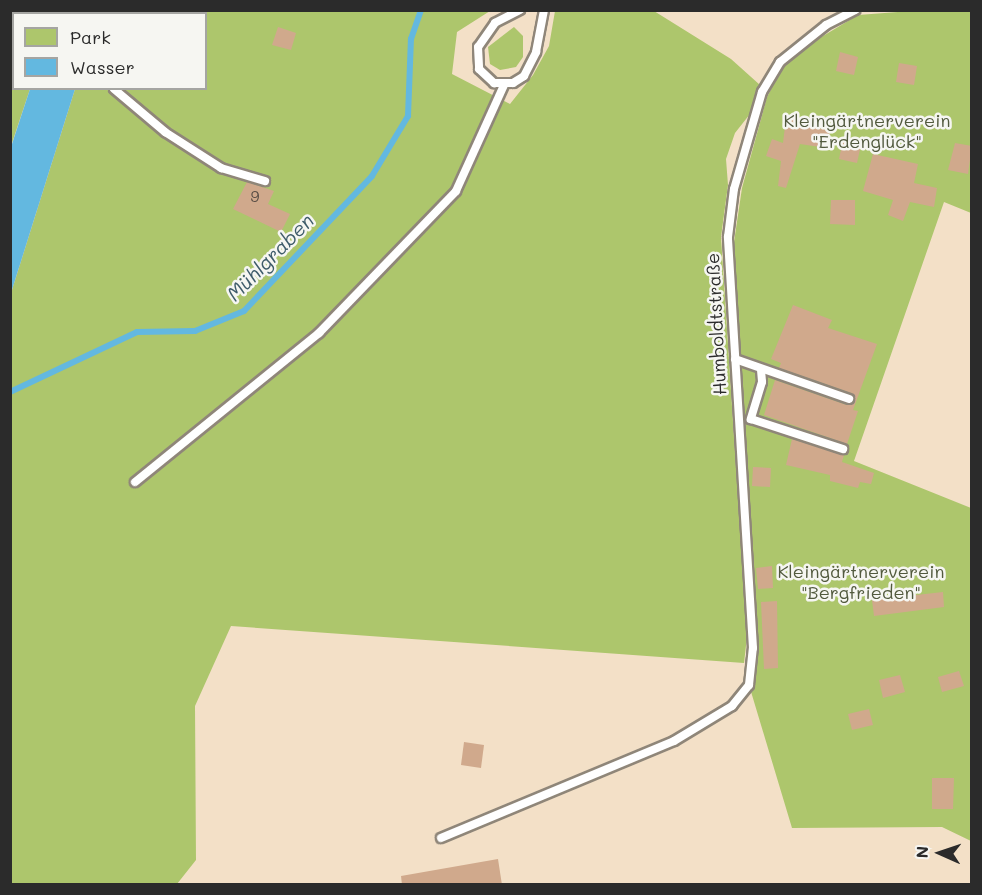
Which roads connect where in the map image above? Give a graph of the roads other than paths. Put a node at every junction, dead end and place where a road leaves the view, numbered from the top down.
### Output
1 (520, 10) edge
2 (543, 10) edge
3 (855, 10) edge
4 (504, 85) junction
5 (115, 90) edge
6 (265, 181) dead end
7 (735, 359) junction
8 (762, 370) junction
9 (849, 399) dead end
10 (843, 449) dead end
11 (135, 482) dead end
12 (441, 838) dead end

1 - 4 lane
2 - 4 lane
3 - 7 lane, Humboldtstraße
4 - 11 lane
5 - 6 lane
7 - 8 lane
7 - 12 lane, Humboldtstraße
8 - 9 lane
8 - 10 lane

